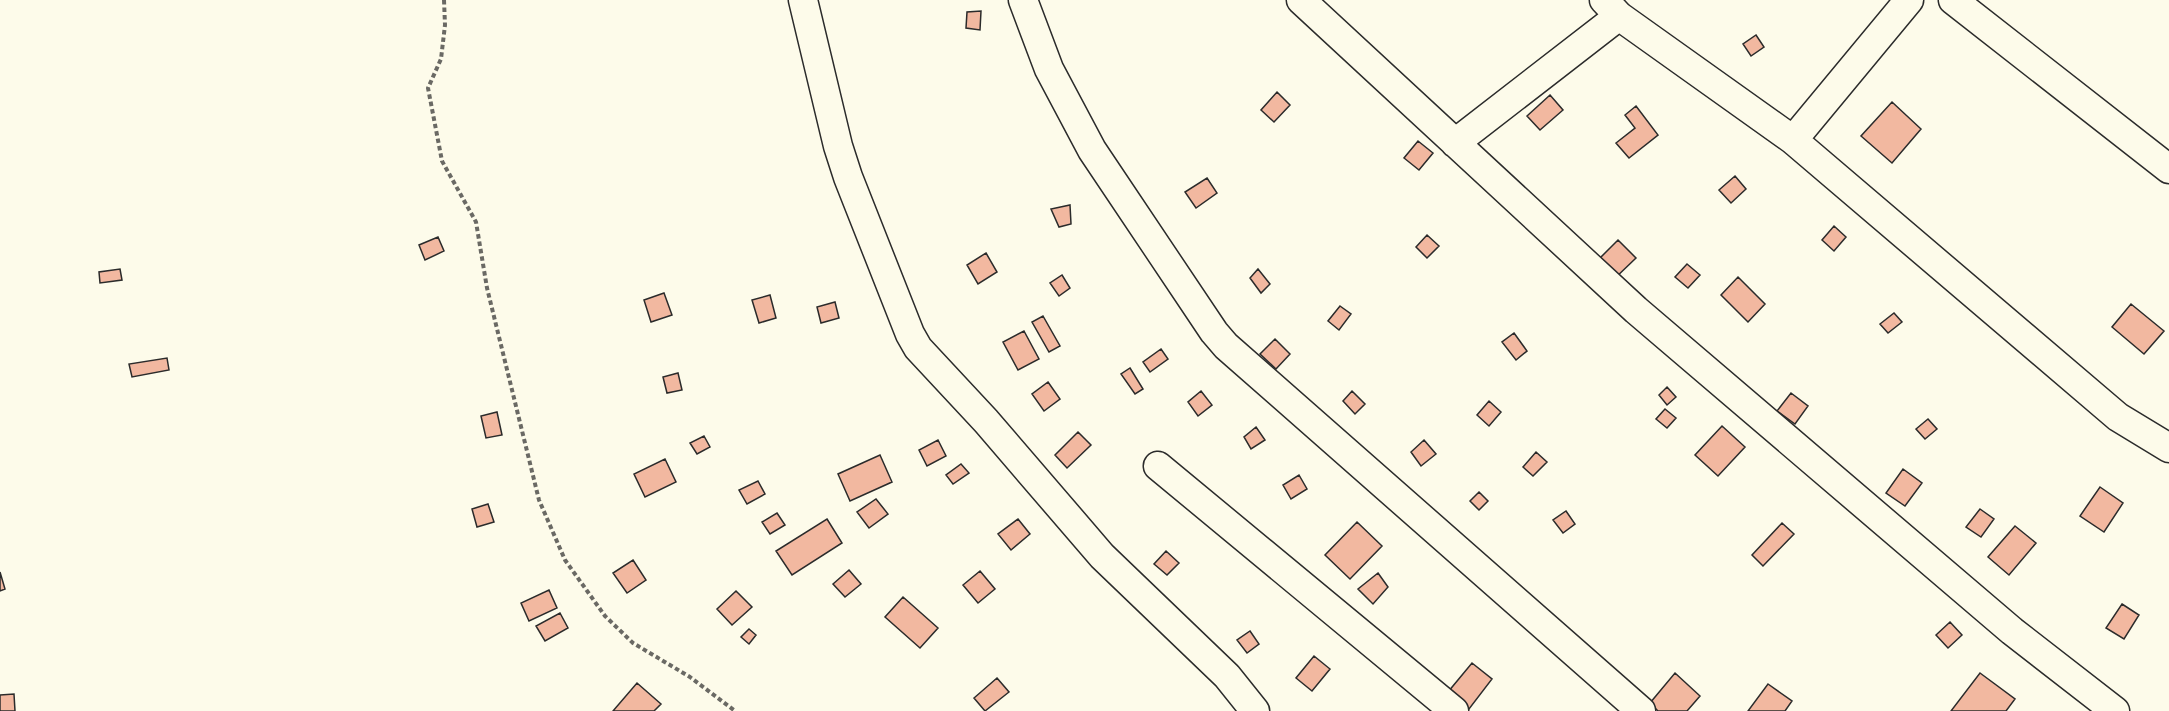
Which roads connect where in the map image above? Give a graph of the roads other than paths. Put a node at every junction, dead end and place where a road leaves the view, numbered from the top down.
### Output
1 (803, 0) edge
2 (1023, 0) edge
3 (1301, 0) edge
4 (1909, 0) edge
5 (1953, 0) edge
6 (1612, 8) edge
7 (1794, 140) junction
8 (1455, 143) junction
9 (2169, 169) edge
10 (2169, 448) edge
11 (1158, 466) dead end
12 (1255, 711) edge
13 (1454, 711) edge
14 (1641, 711) edge
15 (2115, 711) edge

1 - 12 street
2 - 14 street
3 - 8 street
4 - 7 street
5 - 9 street
6 - 7 street
6 - 8 street
7 - 10 street
8 - 15 street
11 - 13 street

